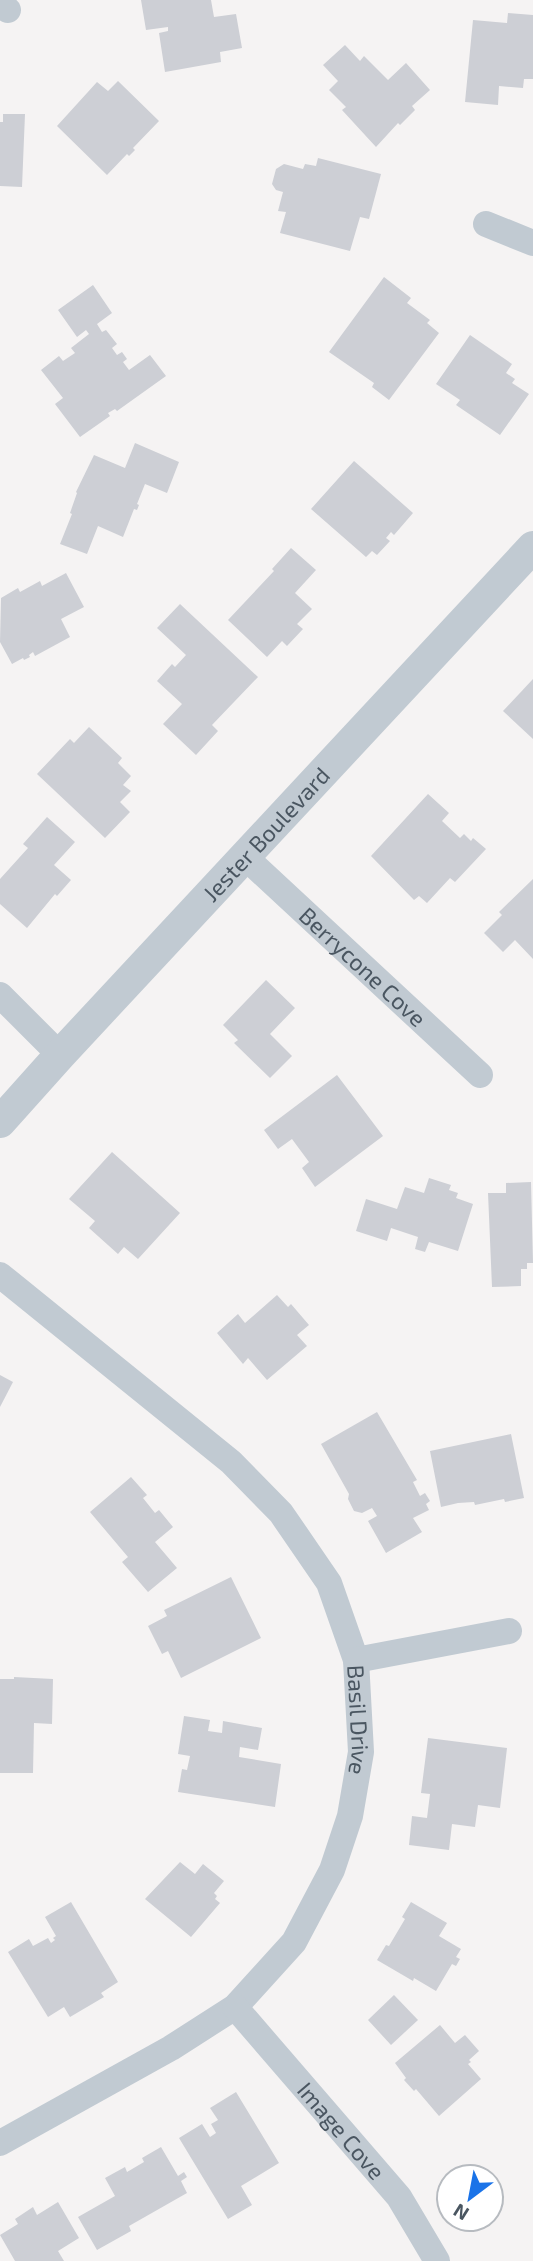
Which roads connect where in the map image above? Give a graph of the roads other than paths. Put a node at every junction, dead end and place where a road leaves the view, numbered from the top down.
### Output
1 (486, 223) dead end
2 (533, 243) edge
3 (533, 547) edge
4 (245, 857) junction
5 (0, 995) edge
6 (60, 1055) junction
7 (480, 1075) dead end
8 (0, 1122) edge
9 (0, 1275) edge
10 (509, 1631) dead end
11 (356, 1660) junction
12 (235, 2007) junction
13 (0, 2143) edge
14 (437, 2261) edge

1 - 2 street
3 - 4 street, Jester Boulevard
4 - 6 street, Jester Boulevard
4 - 7 street, Berrycone Cove
5 - 6 street
6 - 8 street, Jester Boulevard
9 - 11 street, Basil Drive
10 - 11 street
11 - 12 street, Basil Drive
12 - 13 street, Basil Drive
12 - 14 street, Image Cove

